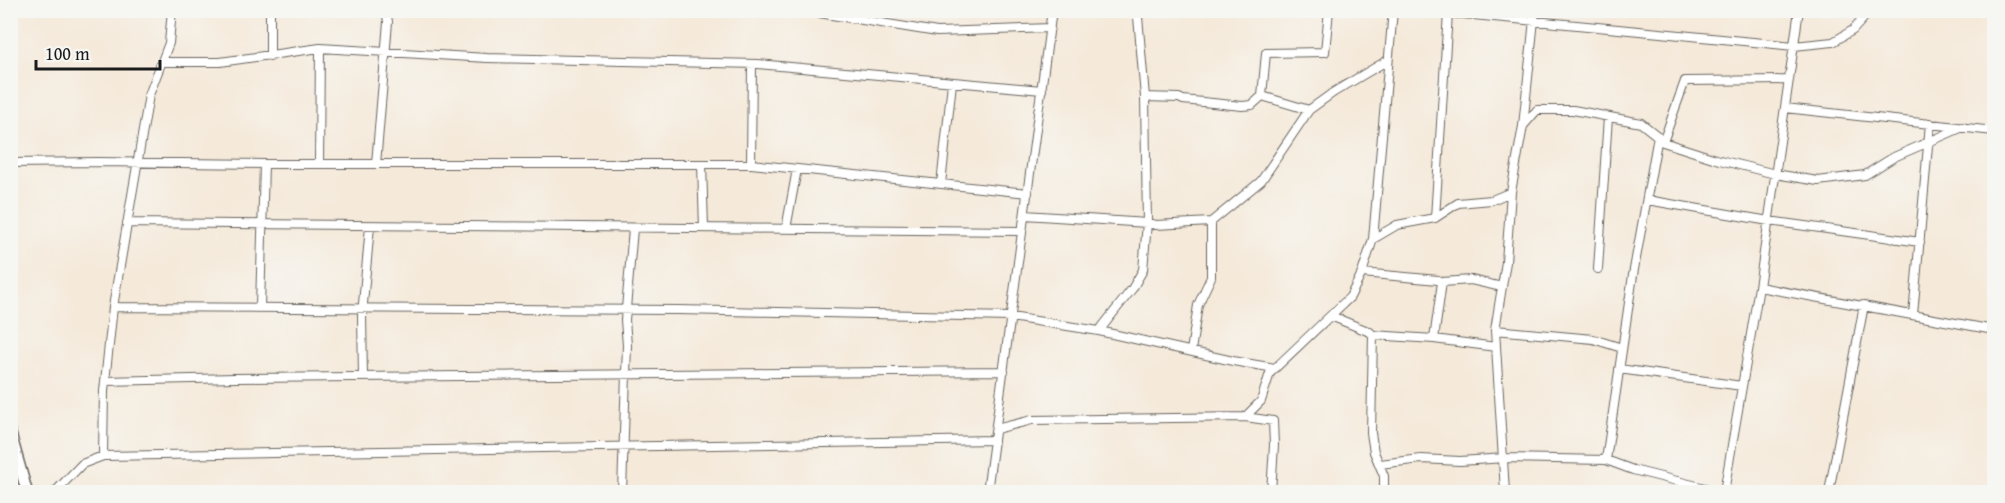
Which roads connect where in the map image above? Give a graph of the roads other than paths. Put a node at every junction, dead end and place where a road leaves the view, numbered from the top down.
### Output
1 (172, 10) edge
2 (270, 10) edge
3 (386, 10) edge
4 (775, 10) edge
5 (1052, 10) edge
6 (1140, 10) edge
7 (1329, 10) edge
8 (1393, 10) edge
9 (1421, 10) edge
10 (1535, 10) edge
11 (1799, 10) edge
12 (1871, 10) edge
13 (1448, 13) junction
14 (1534, 21) junction
15 (1050, 28) junction
16 (1794, 46) junction
17 (320, 48) junction
18 (385, 51) junction
19 (270, 56) junction
20 (1388, 60) junction
21 (162, 62) junction
22 (752, 64) junction
23 (1789, 80) junction
24 (952, 83) junction
25 (1042, 90) junction
26 (1262, 96) junction
27 (1145, 97) junction
28 (1785, 108) junction
29 (1309, 110) junction
30 (1608, 117) junction
31 (1930, 123) junction
32 (1523, 126) junction
33 (1963, 127) junction
34 (1995, 130) edge
35 (1661, 139) junction
36 (1928, 142) junction
37 (138, 162) junction
38 (10, 163) edge
39 (264, 164) junction
40 (319, 164) junction
41 (376, 164) junction
42 (702, 164) junction
43 (751, 164) junction
44 (797, 169) junction
45 (1775, 174) junction
46 (941, 184) junction
47 (1511, 192) junction
48 (1028, 194) junction
49 (1647, 200) junction
50 (1025, 215) junction
51 (1435, 218) junction
52 (1769, 221) junction
53 (1211, 222) junction
54 (127, 223) junction
55 (1146, 223) junction
56 (263, 225) junction
57 (370, 226) junction
58 (704, 228) junction
59 (633, 229) junction
60 (786, 229) junction
61 (1022, 231) junction
62 (1373, 240) junction
63 (1920, 242) junction
64 (1598, 269) dead end
65 (1362, 273) junction
66 (1442, 282) junction
67 (1502, 287) junction
68 (1759, 287) junction
69 (1864, 305) junction
70 (113, 307) junction
71 (260, 308) junction
72 (363, 308) junction
73 (626, 310) junction
74 (1913, 315) junction
75 (1331, 316) junction
76 (1011, 317) junction
77 (1495, 330) junction
78 (1994, 330) edge
79 (1099, 331) junction
80 (1374, 335) junction
81 (1434, 339) junction
82 (1496, 348) junction
83 (1622, 348) junction
84 (1191, 351) junction
85 (1275, 368) junction
86 (1619, 369) junction
87 (1004, 371) junction
88 (625, 374) junction
89 (363, 377) junction
90 (105, 381) junction
91 (1742, 386) junction
92 (1245, 417) junction
93 (996, 429) junction
94 (10, 432) edge
95 (994, 440) junction
96 (623, 447) junction
97 (103, 456) junction
98 (1503, 459) junction
99 (1606, 460) junction
100 (1380, 464) junction
101 (27, 492) edge
102 (55, 492) edge
103 (622, 492) edge
104 (987, 492) edge
105 (1271, 492) edge
106 (1384, 492) edge
107 (1505, 492) edge
108 (1722, 492) edge
109 (1828, 492) edge

1 - 21 street
2 - 19 street
3 - 18 street
4 - 15 street
5 - 15 street
6 - 27 street
7 - 26 street
8 - 20 street
9 - 13 street
10 - 14 street
11 - 16 street
12 - 16 street
13 - 14 street
13 - 51 street
14 - 16 street
14 - 32 street
15 - 25 street
16 - 23 street
17 - 18 street
17 - 19 street
17 - 40 street
18 - 22 street
18 - 41 street
19 - 21 street
20 - 29 street
20 - 62 street
21 - 37 street
22 - 24 street
22 - 43 street
23 - 28 street
23 - 35 street
24 - 25 street
24 - 46 street
25 - 48 street
26 - 27 street
26 - 29 street
27 - 55 street
28 - 31 street
28 - 45 street
29 - 53 street
30 - 32 street
30 - 35 street
30 - 64 street
31 - 33 street
31 - 36 street
32 - 47 street
33 - 34 street
33 - 36 street
35 - 45 street
35 - 49 street
36 - 45 street
36 - 63 street
37 - 38 street
37 - 39 street
37 - 54 street
39 - 40 street
39 - 56 street
40 - 41 street
41 - 42 street
42 - 43 street
42 - 58 street
43 - 44 street
44 - 46 street
44 - 60 street
45 - 52 street
46 - 48 street
47 - 51 street
47 - 67 street
48 - 50 street
49 - 52 street
49 - 83 street
50 - 55 street
50 - 61 street
51 - 62 street
52 - 63 street
52 - 68 street
53 - 55 street
53 - 84 street
54 - 56 street
54 - 70 street
55 - 79 street
56 - 57 street
56 - 71 street
57 - 59 street
57 - 72 street
58 - 59 street
58 - 60 street
59 - 73 street
60 - 61 street
61 - 76 street
62 - 65 street
63 - 74 street
65 - 66 street
65 - 75 street
66 - 67 street
66 - 81 street
67 - 77 street
68 - 69 street
68 - 91 street
69 - 74 street
69 - 109 street
70 - 71 street
70 - 90 street
71 - 72 street
72 - 73 street
72 - 89 street
73 - 76 street
73 - 88 street
74 - 78 street
75 - 80 street
75 - 85 street
76 - 79 street
76 - 87 street
77 - 82 street
77 - 83 street
79 - 84 street
80 - 81 street
80 - 100 street
81 - 82 street
82 - 98 street
83 - 86 street
84 - 85 street
85 - 92 street
86 - 91 street
86 - 99 street
87 - 88 street
87 - 93 street
88 - 89 street
88 - 96 street
89 - 90 street
90 - 97 street
91 - 108 street
92 - 93 street
92 - 105 street
93 - 95 street
94 - 101 main road
95 - 96 street
95 - 104 street
96 - 97 street
96 - 103 street
97 - 102 street
98 - 99 street
98 - 100 street
98 - 107 street
99 - 108 street
100 - 106 street

